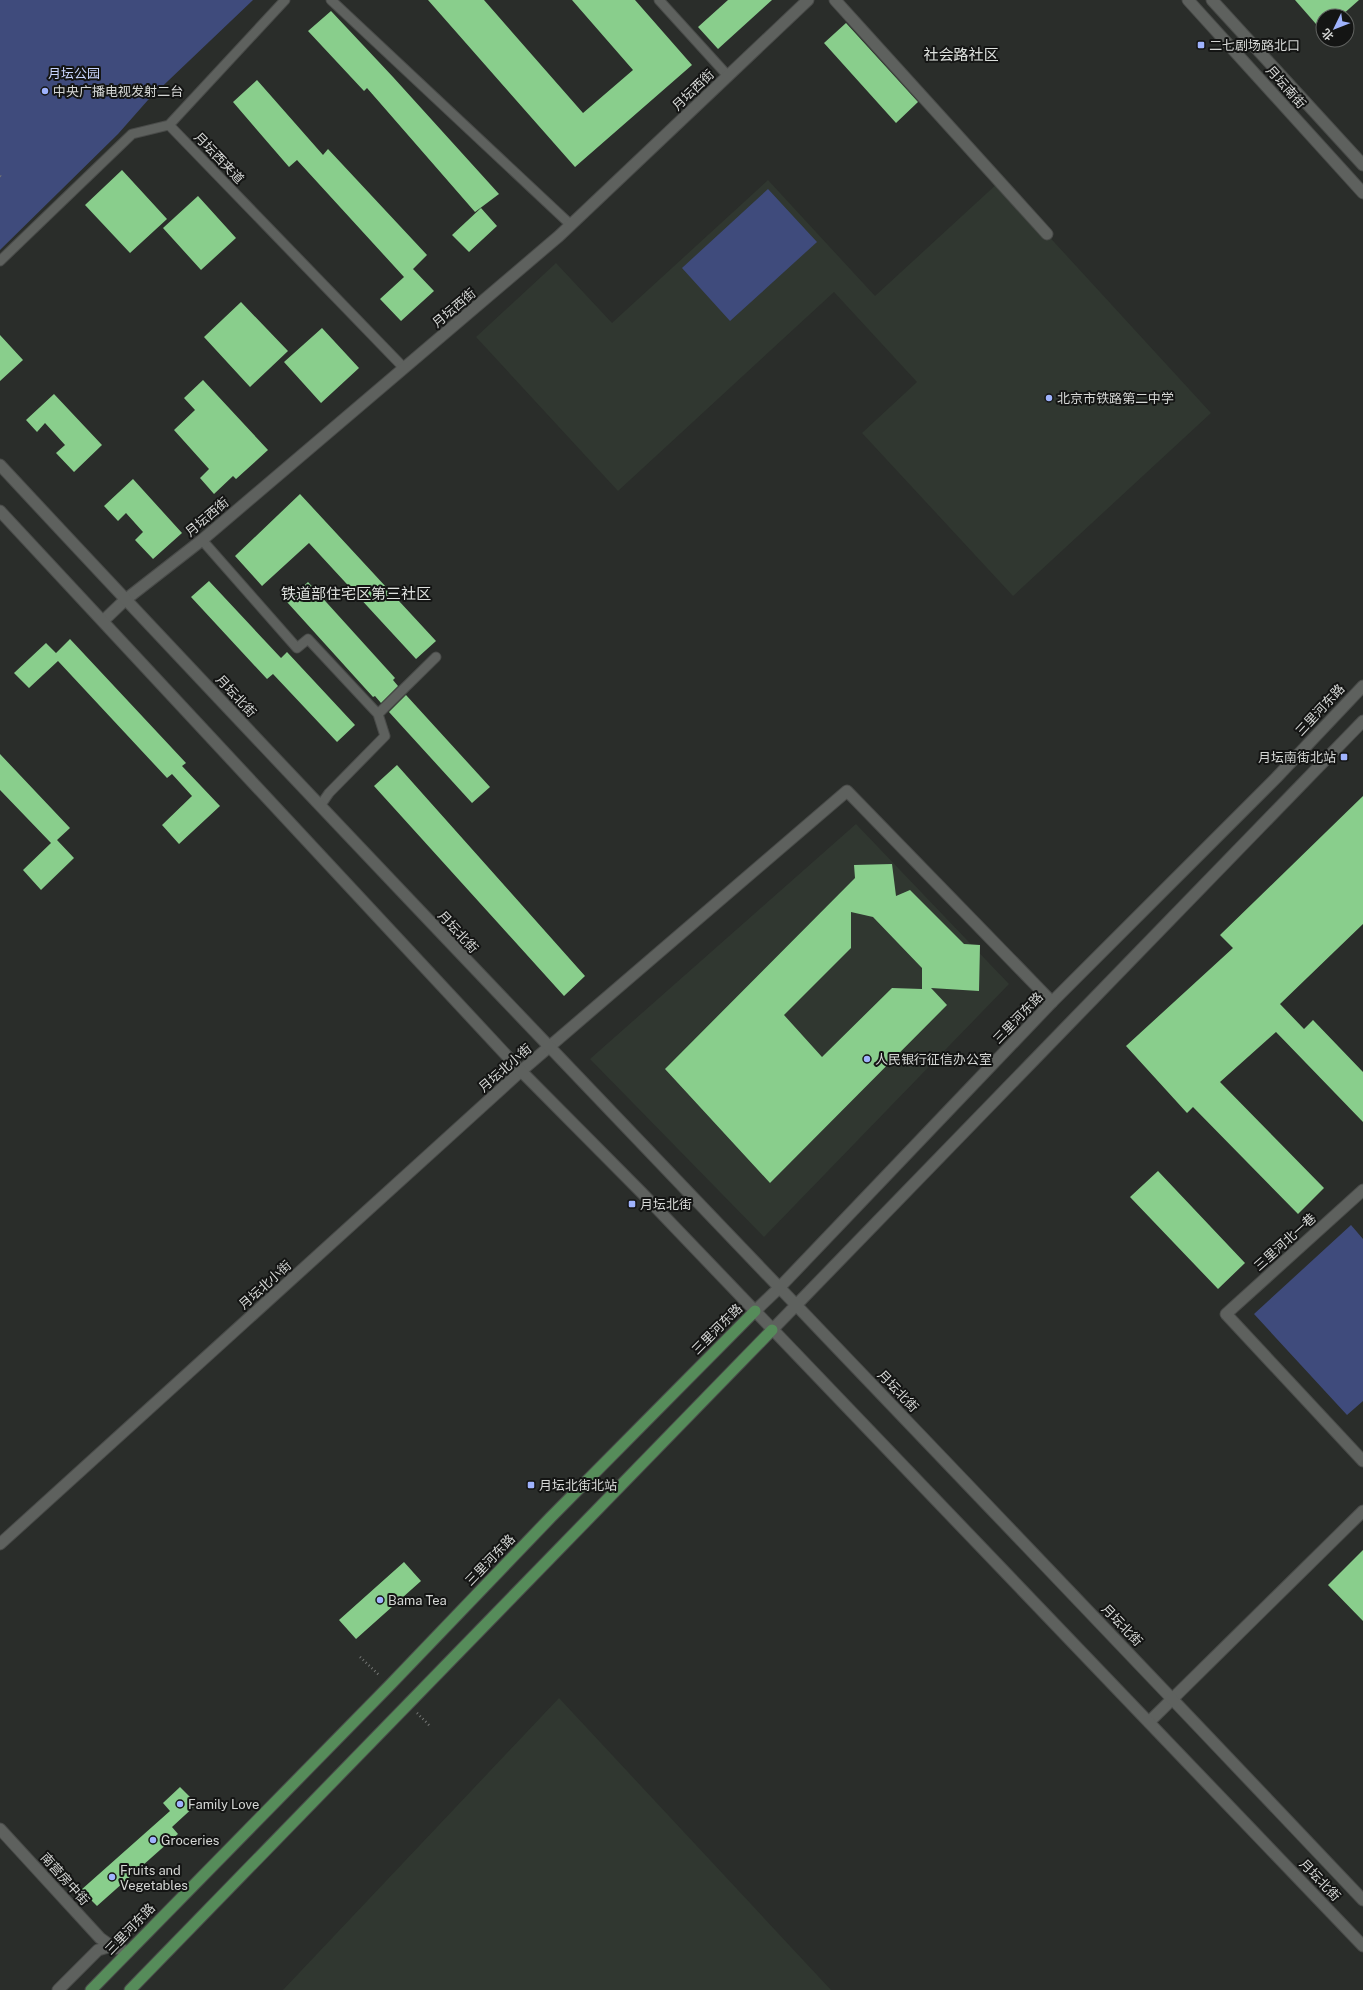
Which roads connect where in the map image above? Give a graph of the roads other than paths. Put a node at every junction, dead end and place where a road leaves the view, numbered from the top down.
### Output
1 (285, 0) edge
2 (331, 0) edge
3 (659, 0) edge
4 (808, 0) edge
5 (835, 0) edge
6 (1188, 0) edge
7 (1212, 0) edge
8 (728, 76) junction
9 (169, 125) junction
10 (1363, 165) edge
11 (1363, 193) edge
12 (571, 225) junction
13 (1047, 234) dead end
14 (0, 261) edge
15 (404, 368) junction
16 (0, 465) edge
17 (0, 511) edge
18 (202, 540) junction
19 (125, 600) junction
20 (103, 621) junction
21 (436, 657) dead end
22 (1363, 686) edge
23 (378, 714) junction
24 (1363, 721) edge
25 (320, 806) junction
26 (1052, 1002) junction
27 (549, 1048) junction
28 (521, 1071) junction
29 (1363, 1190) edge
30 (779, 1288) junction
31 (796, 1304) junction
32 (755, 1311) junction
33 (772, 1330) junction
34 (1363, 1461) edge
35 (1363, 1511) edge
36 (0, 1544) edge
37 (1172, 1699) junction
38 (1149, 1722) junction
39 (0, 1829) edge
40 (1363, 1900) edge
41 (111, 1946) junction
42 (1363, 1946) edge
43 (128, 1952) junction
44 (58, 1990) edge
45 (91, 1990) edge
46 (130, 1990) edge

1 - 9 lane
2 - 12 lane
3 - 8 lane
4 - 8 main road, 月坛西街
5 - 13 main road
6 - 11 main road, 月坛南街
7 - 10 main road, 月坛南街
8 - 12 main road, 月坛西街
9 - 14 lane
9 - 15 lane, 月坛西夹道
12 - 15 main road, 月坛西街
15 - 18 main road, 月坛西街
16 - 19 main road, 月坛北街
17 - 20 main road, 月坛北街
18 - 19 main road, 月坛西街
18 - 23 lane
19 - 20 main road, 月坛西街
19 - 25 main road, 月坛北街
20 - 28 main road, 月坛北街
21 - 23 lane
22 - 26 main road, 三里河东路
23 - 25 lane
24 - 31 main road
25 - 27 main road, 月坛北街
26 - 27 main road, 月坛北小街
26 - 30 main road, 三里河东路
27 - 28 main road, 月坛北小街
27 - 30 main road, 月坛北街
28 - 32 main road, 月坛北街
28 - 36 main road, 月坛北小街
29 - 34 main road, 三里河北一巷
30 - 31 main road, 月坛北街
30 - 32 main road, 三里河东路
31 - 33 main road
31 - 37 main road, 月坛北街
32 - 33 main road, 月坛北街
32 - 43 main road, 三里河东路
33 - 38 main road, 月坛北街
33 - 46 main road
35 - 37 main road
37 - 38 main road
37 - 40 main road, 月坛北街
38 - 42 main road, 月坛北街
39 - 41 main road, 南营房中街
41 - 43 main road
41 - 44 main road
43 - 45 main road, 三里河东路

